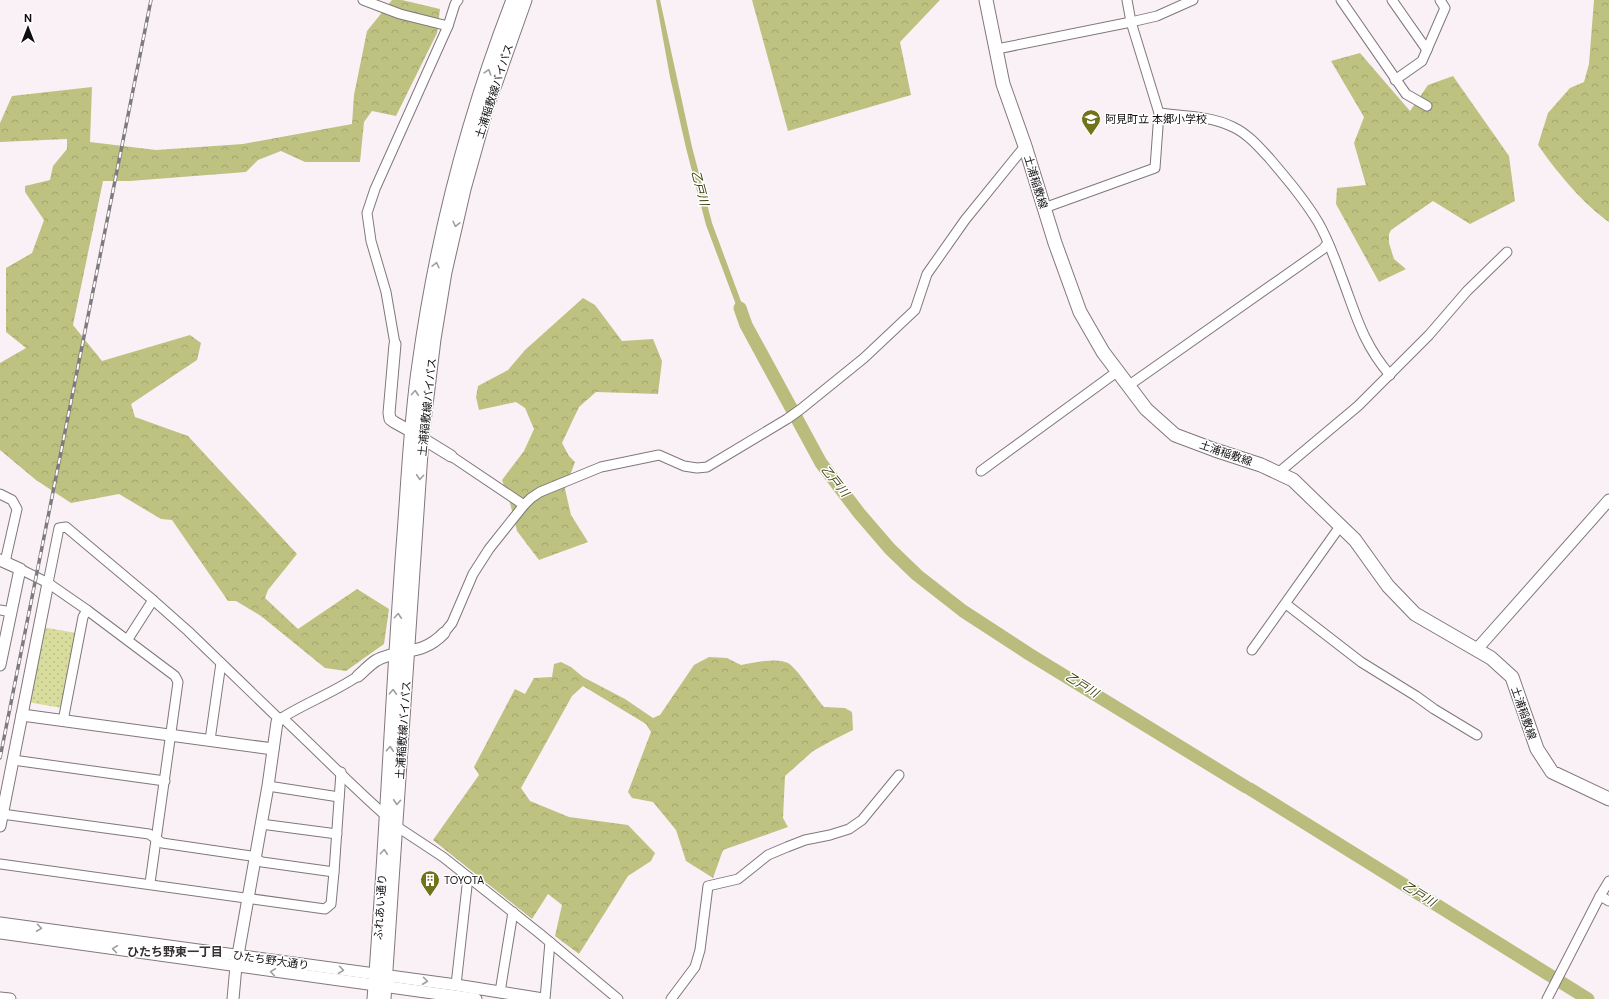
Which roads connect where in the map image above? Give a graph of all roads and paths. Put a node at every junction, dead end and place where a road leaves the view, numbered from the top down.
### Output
1 (363, 0) edge
2 (458, 0) edge
3 (513, 0) edge
4 (525, 0) edge
5 (986, 0) edge
6 (1127, 0) edge
7 (1193, 0) edge
8 (1342, 0) edge
9 (1392, 0) edge
10 (1440, 0) edge
11 (1131, 22) junction
12 (448, 26) junction
13 (997, 49) junction
14 (1427, 50) junction
15 (1395, 80) junction
16 (1427, 106) dead end
17 (1159, 113) junction
18 (1025, 146) junction
19 (1044, 208) junction
20 (1328, 243) junction
21 (1507, 252) dead end
22 (395, 344) joint
23 (1118, 371) junction
24 (1390, 375) junction
25 (1128, 386) junction
26 (417, 435) junction
27 (451, 456) joint
28 (981, 471) dead end
29 (1278, 473) junction
30 (0, 494) edge
31 (1609, 500) edge
32 (524, 505) junction
33 (1341, 526) junction
34 (2, 561) edge
35 (20, 569) junction
36 (48, 583) junction
37 (153, 600) junction
38 (1286, 604) junction
39 (87, 610) junction
40 (5, 611) edge
41 (444, 632) joint
42 (128, 639) junction
43 (1477, 649) junction
44 (1252, 650) dead end
45 (409, 652) junction
46 (395, 655) junction
47 (0, 661) edge
48 (221, 663) junction
49 (358, 676) joint
50 (22, 715) junction
51 (280, 719) junction
52 (63, 721) junction
53 (171, 734) junction
54 (1477, 734) dead end
55 (210, 740) junction
56 (273, 749) junction
57 (13, 760) junction
58 (341, 772) junction
59 (898, 775) dead end
60 (165, 781) junction
61 (268, 786) junction
62 (339, 797) junction
63 (1609, 799) edge
64 (2, 814) junction
65 (386, 816) junction
66 (261, 824) junction
67 (0, 826) edge
68 (396, 826) junction
69 (337, 834) junction
70 (157, 840) junction
71 (255, 859) junction
72 (0, 864) edge
73 (334, 872) junction
74 (468, 877) junction
75 (1609, 882) edge
76 (150, 883) junction
77 (1600, 896) junction
78 (248, 898) junction
79 (1609, 901) edge
80 (513, 912) junction
81 (0, 923) edge
82 (0, 933) edge
83 (550, 942) junction
84 (237, 961) junction
85 (381, 984) edge
86 (456, 985) junction
87 (500, 992) junction
88 (0, 998) edge
89 (10, 999) edge
90 (233, 999) edge
91 (374, 999) edge
92 (476, 999) edge
93 (544, 999) edge
94 (618, 999) edge
95 (671, 999) edge
96 (1547, 999) edge

1 - 12 street
2 - 12 street
26 -> 3 main road, 土浦稲敷線バイパス
4 -> 26 main road, 土浦稲敷線バイパス
5 - 13 main road, 土浦稲敷線
6 - 11 street
7 - 11 street
8 - 15 street
9 - 14 street
10 - 14 street
11 - 13 street
11 - 17 street
12 - 22 street
13 - 18 main road, 土浦稲敷線
14 - 15 street
15 - 16 street
17 - 19 street
17 - 20 street
18 - 19 main road, 土浦稲敷線
18 - 32 street
19 - 23 main road, 土浦稲敷線
20 - 24 street
20 - 25 street
21 - 24 street
22 - 26 street
23 - 25 main road, 土浦稲敷線
23 - 28 street
24 - 29 street
25 - 29 main road, 土浦稲敷線
26 - 27 street
26 -> 45 main road, 土浦稲敷線バイパス
46 -> 26 main road, 土浦稲敷線バイパス
27 - 32 street
29 - 33 main road, 土浦稲敷線
30 - 34 street
31 - 43 street
32 - 41 street
33 - 38 street
33 - 43 main road, 土浦稲敷線
34 - 35 street
35 - 36 street
35 - 40 street
36 - 37 street
36 - 39 street
36 - 50 street
37 - 42 street
37 - 48 street
38 - 44 street
38 - 54 street
39 - 42 street
39 - 52 street
40 - 47 street
41 - 45 street
42 - 53 street
43 - 63 main road, 土浦稲敷線
45 - 46 street
45 -> 68 main road, 土浦稲敷線バイパス
46 - 49 street
65 -> 46 main road, 土浦稲敷線バイパス
48 - 51 street
48 - 55 street
49 - 51 street
50 - 52 street
50 - 57 street
51 - 56 street
51 - 58 street
52 - 53 street
53 - 55 street
53 - 60 street
55 - 56 street
56 - 61 street
57 - 60 street
57 - 64 street
58 - 62 street
58 - 65 street
59 - 95 street
60 - 70 street
61 - 62 street
61 - 66 street
62 - 69 street
64 - 67 street
64 - 70 street
85 -> 65 main road, ふれあい通り
66 - 69 street
66 - 71 street
68 - 74 street
68 - 85 main road, ふれあい通り
69 - 73 street
70 - 71 street
70 - 76 street
71 - 73 street
71 - 78 street
72 - 76 street
73 - 78 street
74 - 80 street
74 - 86 street
75 - 77 street
76 - 78 street
77 - 79 street
77 - 96 street
78 - 84 street
80 - 83 street
80 - 87 street
81 -> 84 street, ひたち野大通り
84 -> 82 street, ひたち野大通り
83 - 93 street
83 - 94 street
84 - 85 street, ひたち野大通り
84 - 90 street
85 -> 86 street, ひたち野大通り
85 - 91 main road, ふれあい通り
85 - 92 street, ひたち野大通り
86 - 87 street, ひたち野大通り
87 - 93 street, ひたち野大通り
88 - 89 street

